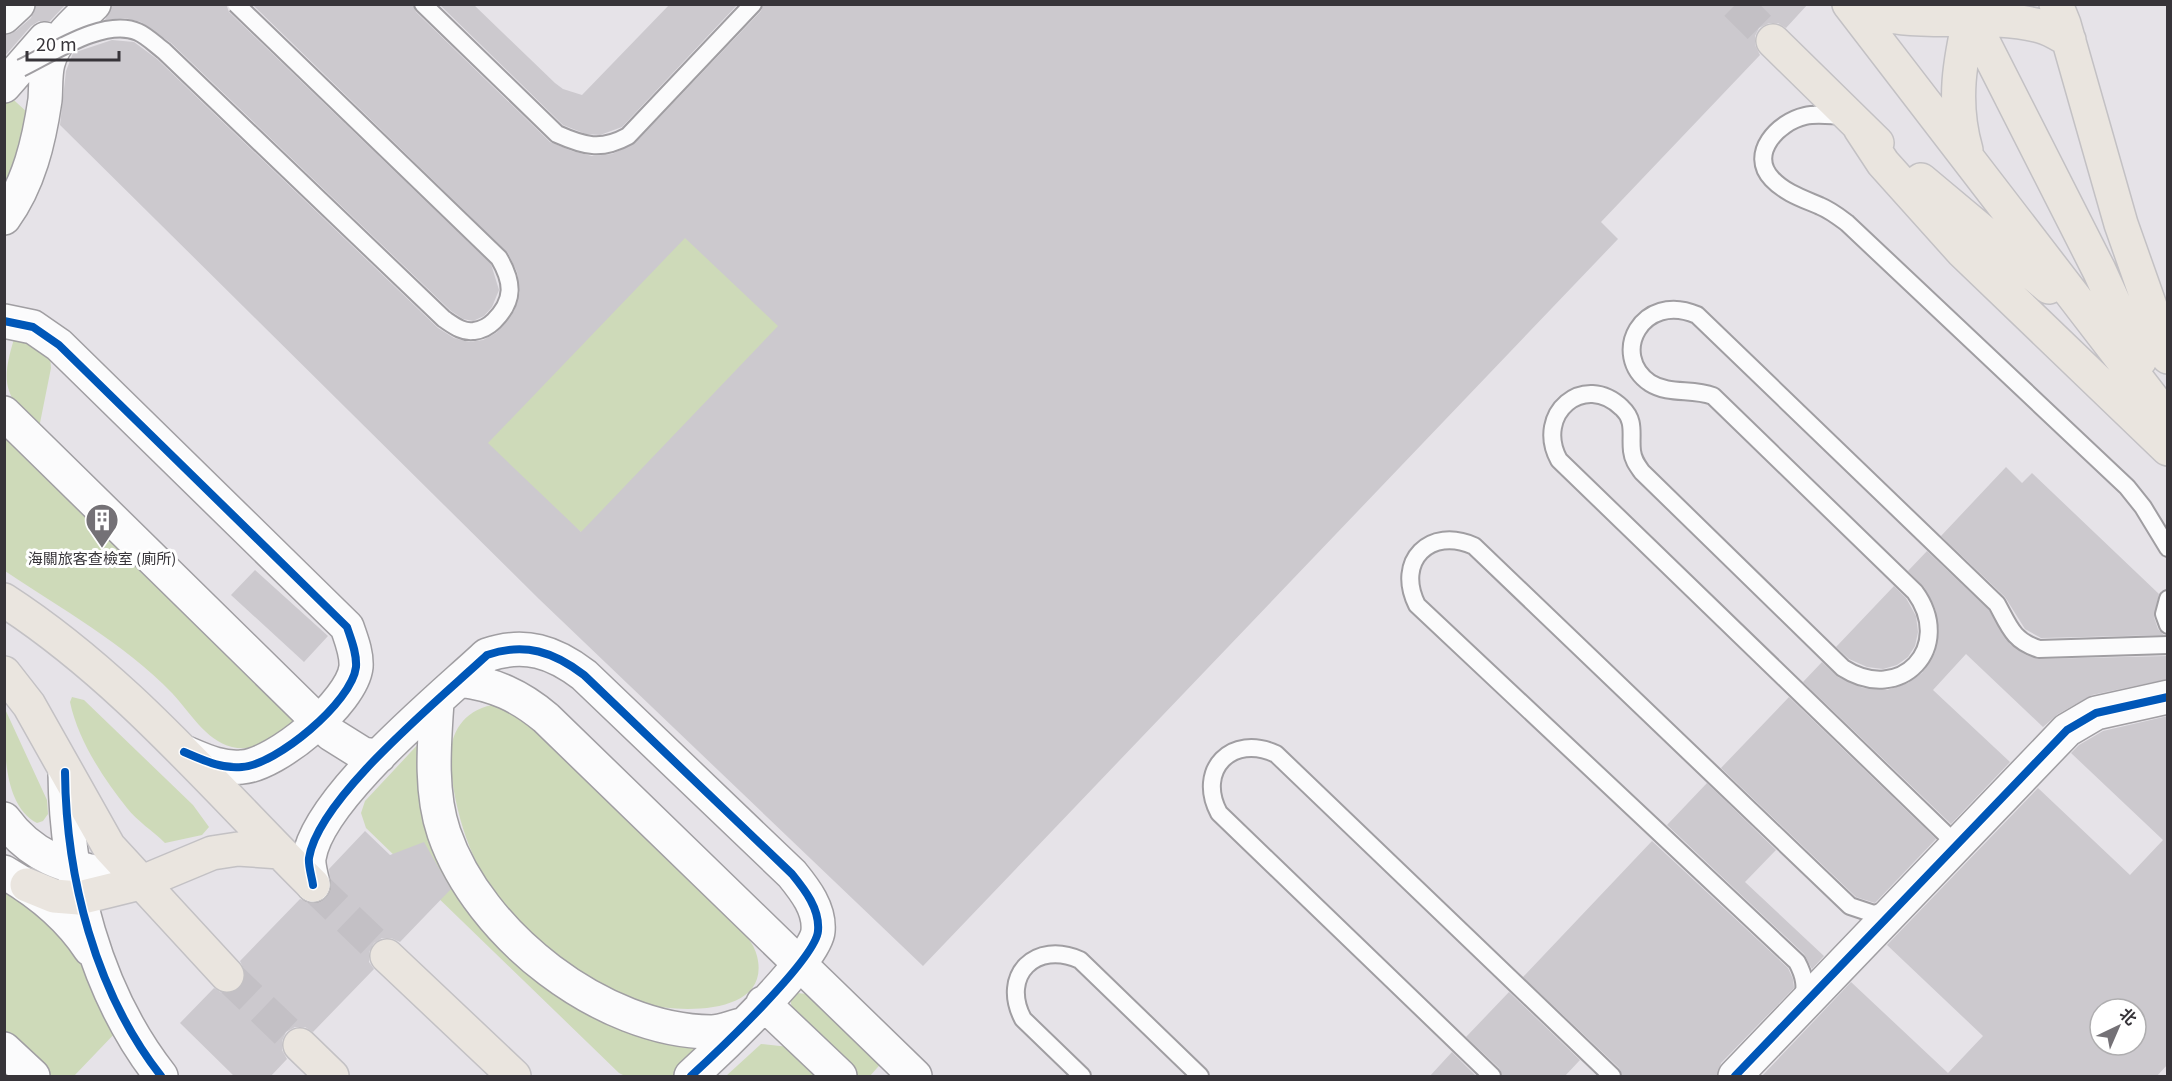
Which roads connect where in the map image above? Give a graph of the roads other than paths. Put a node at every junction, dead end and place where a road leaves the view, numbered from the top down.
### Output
1 (18, 4) edge
2 (72, 4) edge
3 (94, 4) edge
4 (236, 4) edge
5 (423, 4) edge
6 (753, 4) edge
7 (1849, 4) edge
8 (2056, 4) edge
9 (1969, 9) edge
10 (4, 17) edge
11 (2068, 40) junction
12 (1773, 41) tunnel mouth
13 (13, 77) edge
14 (1853, 122) junction
15 (1969, 162) junction
16 (4, 218) edge
17 (2138, 277) junction
18 (4, 321) edge
19 (2097, 327) junction
20 (2168, 335) edge
21 (2168, 357) edge
22 (4, 413) edge
23 (2168, 414) edge
24 (2168, 419) edge
25 (2168, 449) edge
26 (2168, 548) edge
27 (2168, 599) edge
28 (4, 600) edge
29 (2168, 625) edge
30 (2168, 645) edge
31 (4, 650) edge
32 (4, 673) edge
33 (460, 680) junction
34 (2168, 697) edge
35 (437, 702) junction
36 (29, 705) junction
37 (317, 721) junction
38 (184, 752) junction
39 (379, 756) junction
40 (65, 772) junction
41 (4, 819) edge
42 (1957, 845) junction
43 (280, 852) junction
44 (73, 867) junction
45 (16, 879) edge
46 (140, 883) junction
47 (313, 885) joint
48 (79, 898) junction
49 (1899, 905) junction
50 (387, 956) tunnel mouth
51 (99, 963) junction
52 (800, 963) junction
53 (227, 975) tunnel mouth
54 (1798, 1011) junction
55 (753, 1014) junction
56 (300, 1046) tunnel mouth
57 (4, 1049) edge
58 (33, 1077) edge
59 (161, 1077) edge
60 (332, 1077) edge
61 (514, 1077) edge
62 (691, 1077) edge
63 (840, 1077) edge
64 (915, 1077) edge
65 (1083, 1077) edge
66 (1200, 1077) edge
67 (1492, 1077) edge
68 (1612, 1077) edge
69 (1735, 1077) edge

1 - 10 street
2 - 13 street
3 - 16 street
4 - 13 lane, bridge
5 - 6 lane
7 - 9 main road
7 - 15 main road
8 - 11 main road
9 - 11 main road
9 - 15 main road
9 - 23 main road
11 - 17 main road
12 - 14 main road
14 - 19 main road
14 - 25 main road
14 - 26 lane
15 - 19 main road
17 - 20 lane
17 - 21 main road
18 - 37 street
19 - 24 main road
22 - 37 street
27 - 29 lane
28 - 38 main road
30 - 42 lane
31 - 36 main road
32 - 36 main road
33 - 35 street
33 - 52 street
33 - 52 street
34 - 42 street
35 - 39 street
35 - 55 street
36 - 40 main road
37 - 38 street
37 - 39 street
38 - 43 main road
39 - 47 street
40 - 44 street
40 - 46 main road
41 - 44 street
42 - 49 street
43 - 46 main road
43 - 47 main road
44 - 46 street
44 - 48 street
45 - 48 main road
45 - 51 street
46 - 48 main road
46 - 53 main road
48 - 51 street
49 - 54 street
49 - 54 lane
50 - 61 main road
51 - 59 street
52 - 55 street
52 - 64 street
54 - 69 street
55 - 62 street
55 - 63 street
56 - 60 main road
57 - 58 street
65 - 66 lane
67 - 68 lane

